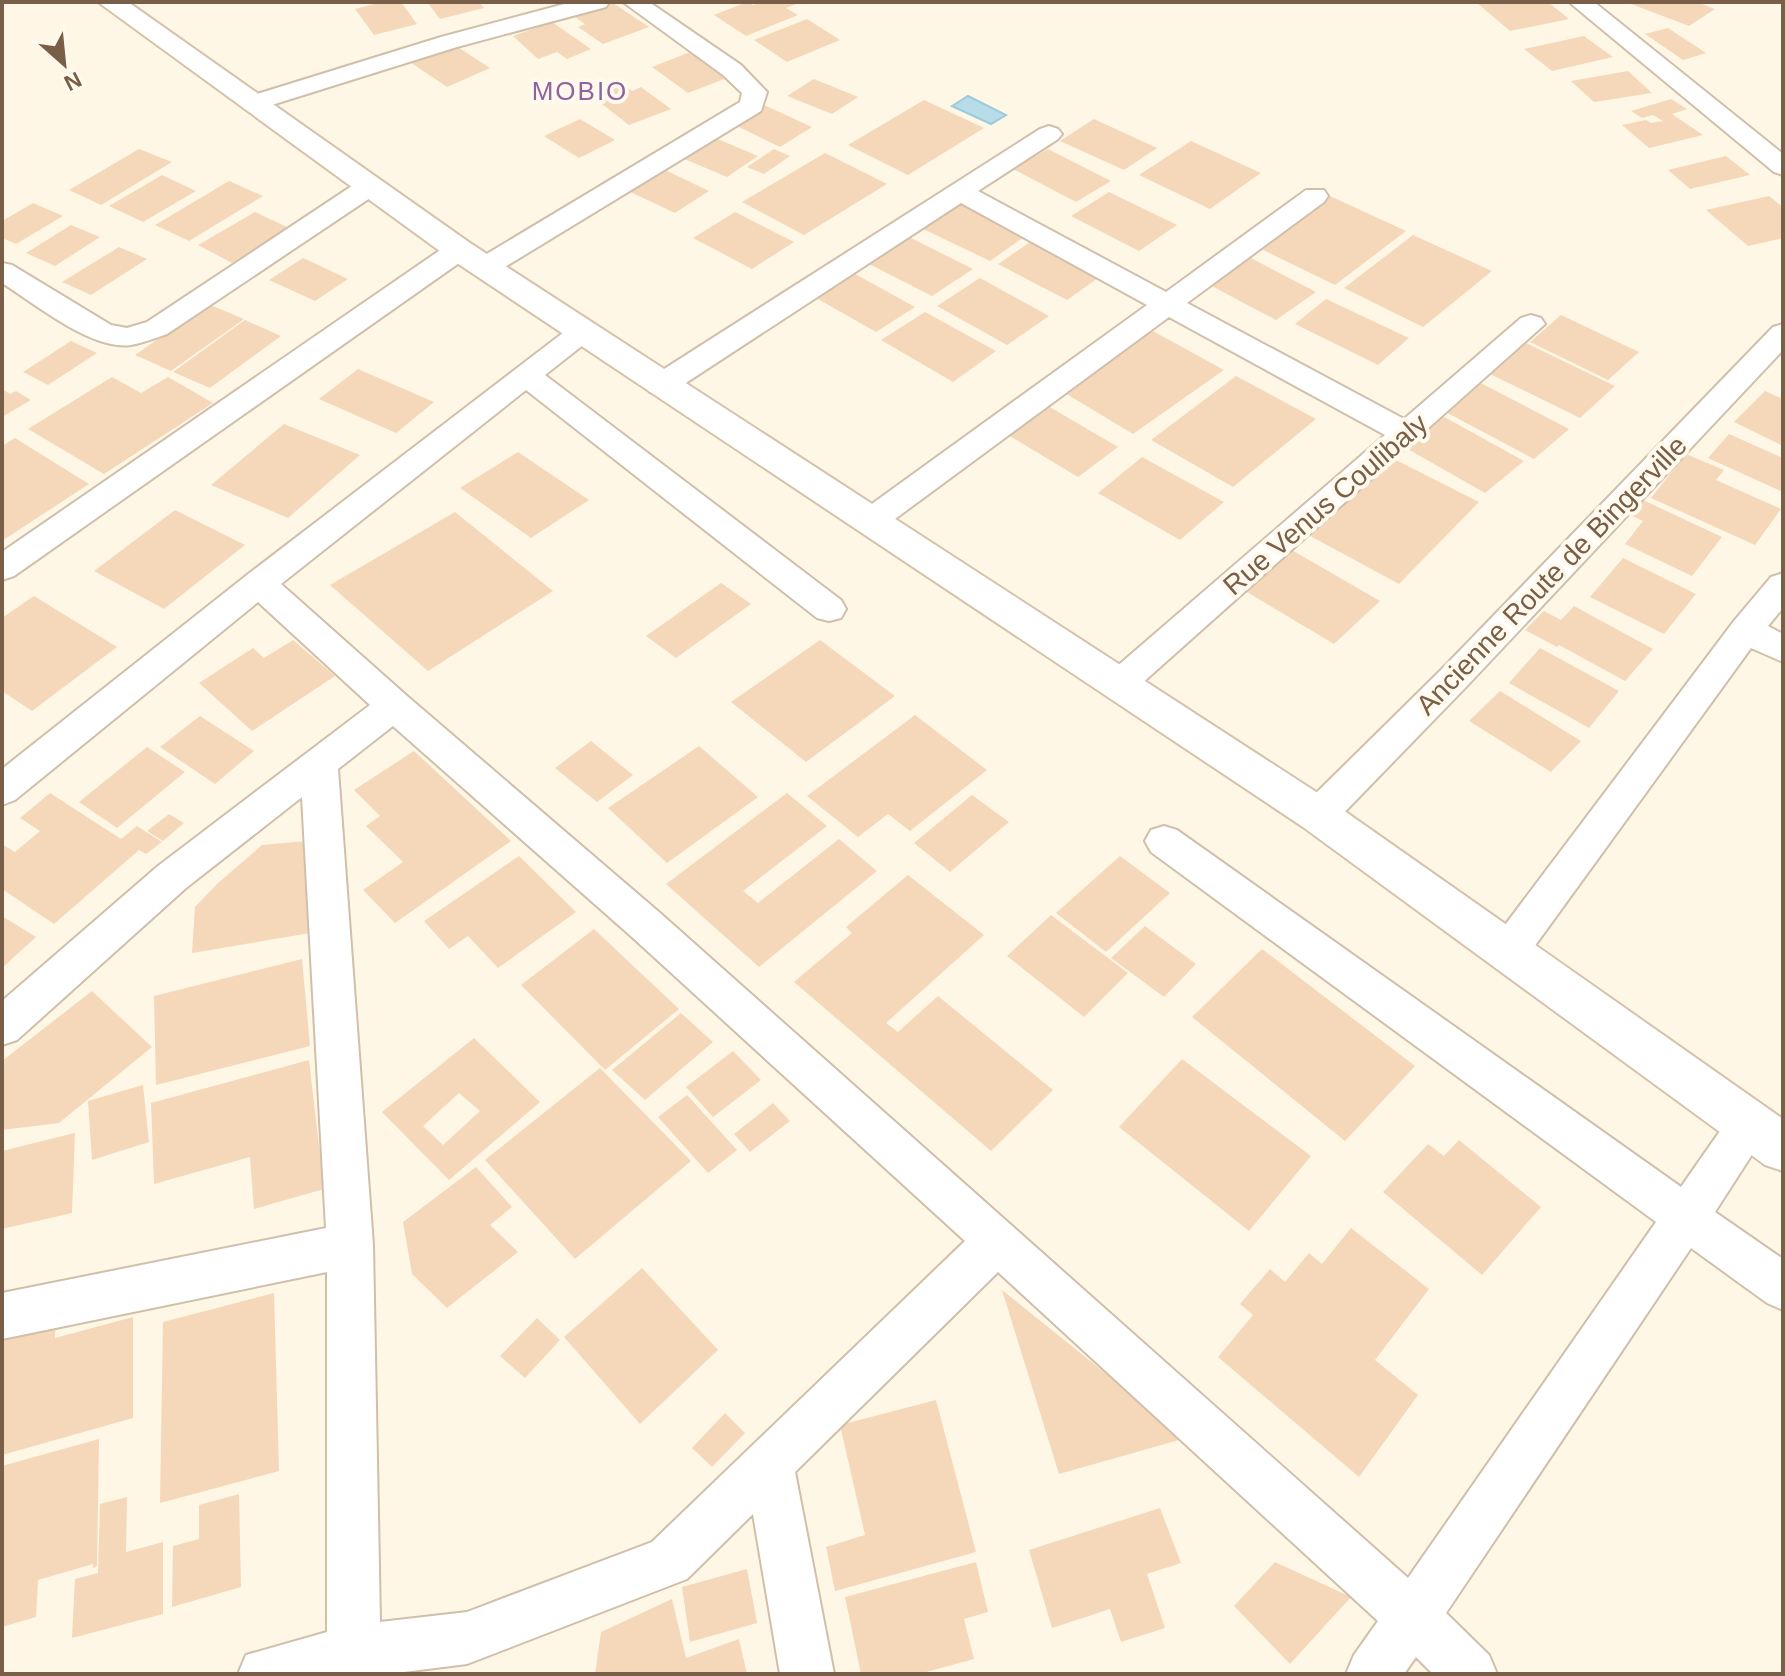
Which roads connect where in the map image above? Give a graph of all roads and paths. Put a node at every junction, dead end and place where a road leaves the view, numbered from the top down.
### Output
1 (111, 2) edge
2 (598, 2) edge
3 (634, 2) edge
4 (1580, 2) edge
5 (253, 103) junction
6 (1049, 134) dead end
7 (1782, 164) edge
8 (370, 186) junction
9 (960, 192) junction
10 (1315, 196) dead end
11 (472, 258) junction
12 (2, 271) edge
13 (1169, 303) junction
14 (1531, 324) dead end
15 (582, 332) junction
16 (1783, 333) edge
17 (526, 375) junction
18 (661, 385) junction
19 (1406, 433) junction
20 (869, 522) junction
21 (2, 568) edge
22 (259, 583) junction
23 (1783, 585) edge
24 (829, 609) dead end
25 (1746, 630) junction
26 (1783, 649) edge
27 (1119, 684) junction
28 (394, 706) junction
29 (319, 766) junction
30 (2, 790) edge
31 (1318, 815) junction
32 (1164, 841) dead end
33 (1507, 953) junction
34 (2, 1027) edge
35 (1766, 1136) edge
36 (1687, 1219) junction
37 (997, 1241) junction
38 (350, 1245) junction
39 (1783, 1287) edge
40 (2, 1316) edge
41 (769, 1462) junction
42 (1412, 1616) junction
43 (354, 1663) edge
44 (265, 1674) edge
45 (807, 1674) edge
46 (1373, 1674) edge
47 (1470, 1674) edge

1 - 5 main road
2 - 5 street
3 - 11 street
4 - 7 street
5 - 8 main road
6 - 9 street
8 - 11 main road
8 - 12 street
9 - 13 street
9 - 18 street
10 - 13 street
11 - 15 main road
11 - 21 street
13 - 19 street
13 - 20 street
14 - 19 street, Rue Venus Coulibaly
15 - 17 street
15 - 18 main road
16 - 31 street, Ancienne Route de Bingerville
17 - 22 street
17 - 24 street
18 - 20 main road
19 - 27 street, Rue Venus Coulibaly
20 - 27 main road
22 - 28 street
22 - 30 street
23 - 25 street
25 - 26 street
25 - 33 street
27 - 31 main road
28 - 29 street
28 - 37 street
29 - 34 street
29 - 38 street
31 - 33 main road
32 - 36 street
33 - 35 main road
35 - 36 street
36 - 39 street
36 - 42 street
37 - 41 street
37 - 42 street
38 - 40 street
38 - 43 street
41 - 43 street
41 - 45 street
42 - 46 street
42 - 47 street
43 - 44 street

